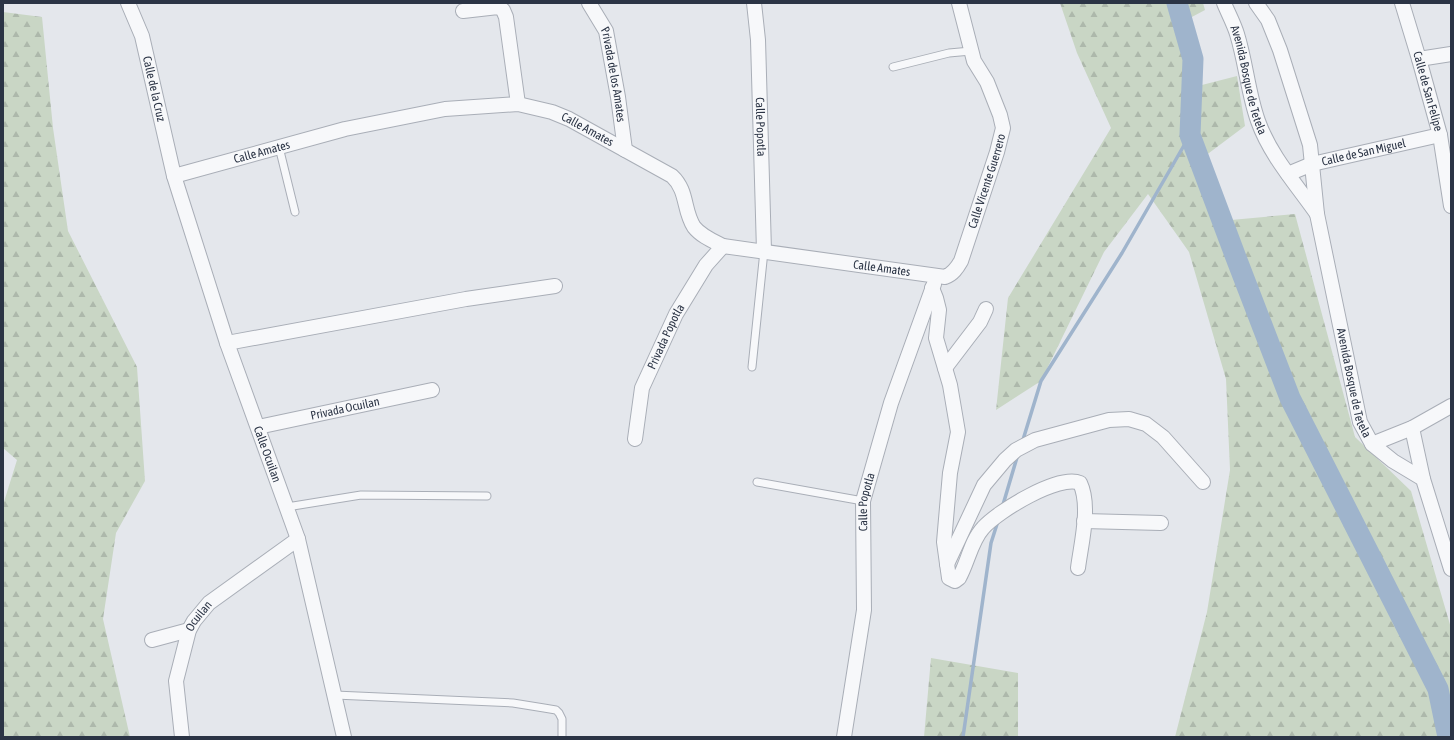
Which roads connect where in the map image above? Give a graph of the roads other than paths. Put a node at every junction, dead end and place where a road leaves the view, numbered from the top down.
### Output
1 (128, 3) edge
2 (590, 3) edge
3 (754, 3) edge
4 (959, 3) edge
5 (1224, 3) edge
6 (1256, 3) edge
7 (1402, 3) edge
8 (463, 11) dead end
9 (971, 51) junction
10 (1451, 54) edge
11 (1419, 59) junction
12 (893, 67) dead end
13 (518, 104) junction
14 (1440, 136) junction
15 (279, 147) junction
16 (625, 150) junction
17 (1312, 164) junction
18 (1288, 174) junction
19 (174, 176) junction
20 (1450, 200) edge
21 (295, 212) dead end
22 (1317, 214) junction
23 (723, 246) junction
24 (764, 251) junction
25 (957, 269) joint
26 (934, 283) junction
27 (555, 286) dead end
28 (986, 309) dead end
29 (227, 344) junction
30 (752, 367) dead end
31 (945, 368) junction
32 (432, 390) dead end
33 (1451, 406) edge
34 (258, 427) junction
35 (1412, 428) junction
36 (635, 439) dead end
37 (1372, 444) junction
38 (1423, 479) junction
39 (757, 482) dead end
40 (1203, 482) dead end
41 (487, 496) dead end
42 (864, 501) junction
43 (287, 507) junction
44 (1084, 521) junction
45 (1162, 523) dead end
46 (298, 539) junction
47 (947, 564) junction
48 (1078, 568) dead end
49 (1451, 569) edge
50 (189, 630) junction
51 (152, 640) dead end
52 (334, 695) junction
53 (182, 737) edge
54 (344, 737) edge
55 (562, 737) edge
56 (844, 737) edge

1 - 19 street, Calle de la Cruz
2 - 16 street, Privada de los Amates
3 - 24 street, Calle Popotla
4 - 9 street, Calle Vicente Guerrero
5 - 18 street, Avenida Bosque de Tetela
6 - 17 street, Avenida Bosque de Tetela
7 - 11 street, Calle de San Felipe
8 - 13 street
9 - 12 lane
9 - 25 street, Calle Vicente Guerrero
10 - 11 street
11 - 14 street, Calle de San Felipe
13 - 15 street, Calle Amates
13 - 16 street, Calle Amates
14 - 17 street, Calle de San Miguel
14 - 20 street, Calle de San Felipe
15 - 19 street, Calle Amates
15 - 21 lane
16 - 23 street, Calle Amates
17 - 18 street, Calle de San Miguel
17 - 22 street, Avenida Bosque de Tetela
18 - 22 street, Avenida Bosque de Tetela
19 - 29 street, Calle Ocuilan
22 - 37 street, Avenida Bosque de Tetela
23 - 24 street, Calle Amates
23 - 36 street, Privada Popotla
24 - 26 street, Calle Amates
24 - 30 lane
25 - 26 street, Calle Amates
26 - 31 street
26 - 42 street, Calle Popotla
27 - 29 street
28 - 31 street
29 - 34 street, Calle Ocuilan
31 - 47 street
32 - 34 street, Privada Ocuilan
33 - 35 street
34 - 43 street, Calle Ocuilan
35 - 37 street
35 - 38 street
37 - 38 street, Avenida Bosque de Tetela
38 - 49 street
39 - 42 lane
40 - 47 street
41 - 43 lane
42 - 56 street, Calle Popotla
43 - 46 street, Calle Ocuilan
44 - 45 street
44 - 47 street
44 - 48 street
46 - 50 street, Ocuilan
46 - 52 street, Calle Ocuilan
50 - 51 street
50 - 53 street, Ocuilan
52 - 54 street, Calle Ocuilan
52 - 55 lane

